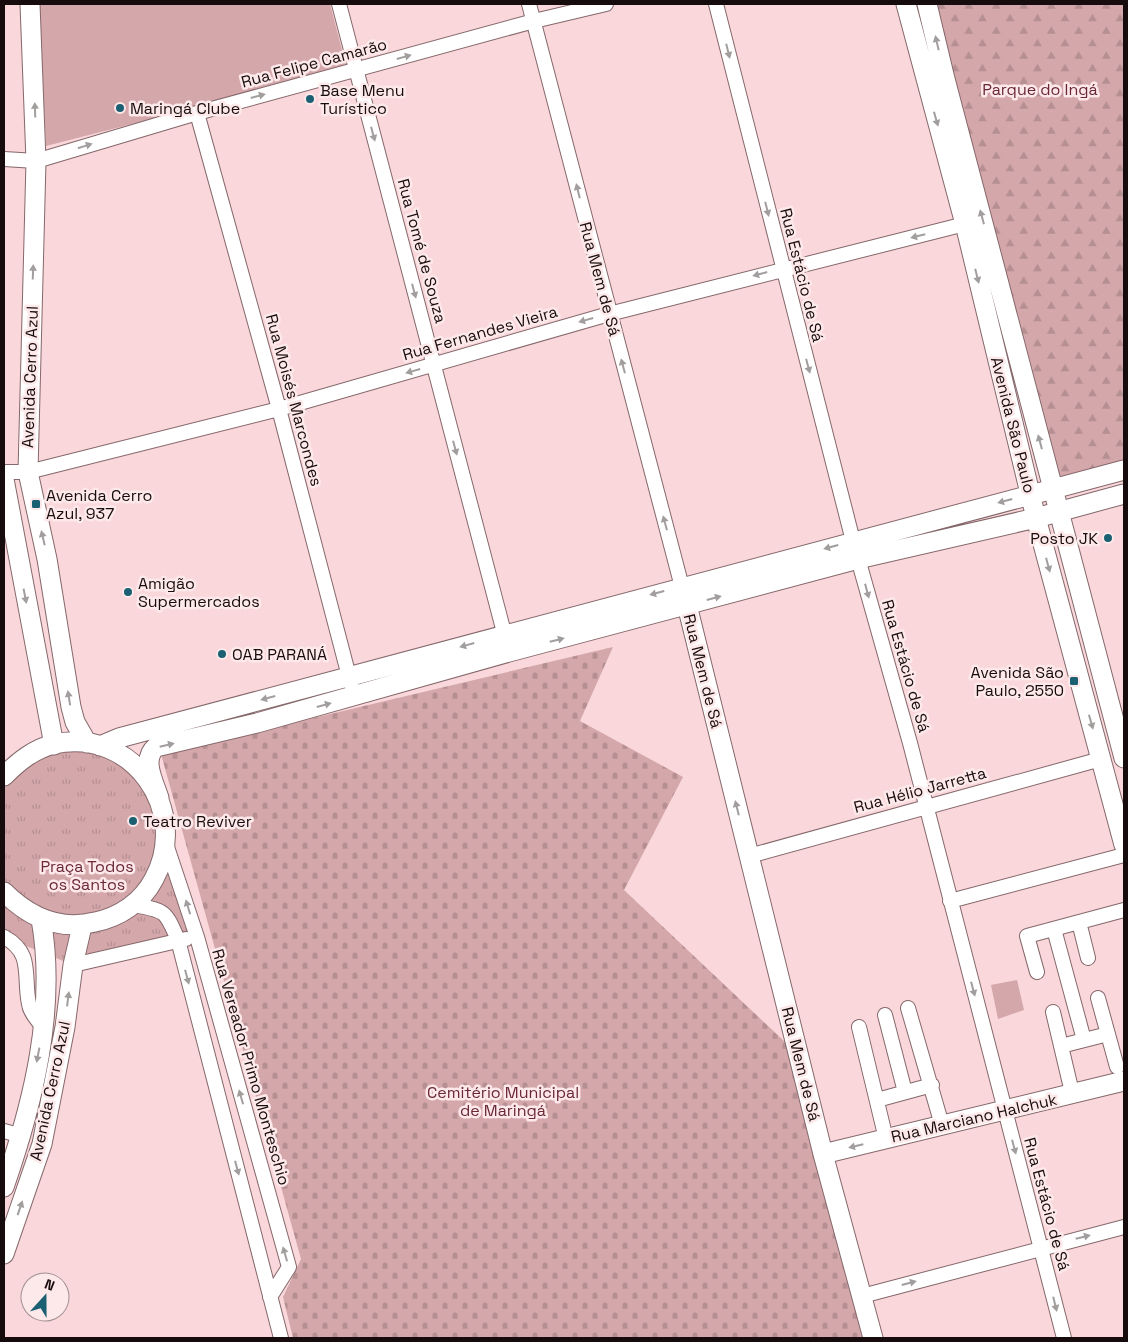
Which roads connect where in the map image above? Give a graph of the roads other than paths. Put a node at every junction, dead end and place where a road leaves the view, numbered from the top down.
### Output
1 (30, 4) edge
2 (339, 4) edge
3 (529, 4) edge
4 (606, 4) edge
5 (716, 4) edge
6 (906, 4) edge
7 (927, 4) edge
8 (534, 20) junction
9 (914, 39) junction
10 (356, 70) junction
11 (945, 79) junction
12 (928, 91) junction
13 (198, 113) junction
14 (959, 128) junction
15 (4, 159) edge
16 (36, 161) junction
17 (965, 224) junction
18 (782, 269) junction
19 (609, 314) junction
20 (433, 365) junction
21 (279, 409) junction
22 (1124, 470) edge
23 (4, 472) edge
24 (28, 472) junction
25 (4, 479) edge
26 (1053, 489) junction
27 (1030, 494) junction
28 (1124, 494) edge
29 (1058, 512) junction
30 (1036, 518) junction
31 (856, 550) junction
32 (682, 587) junction
33 (687, 606) junction
34 (507, 643) junction
35 (349, 678) junction
36 (354, 697) junction
37 (54, 745) junction
38 (94, 745) junction
39 (1124, 758) edge
40 (12, 759) edge
41 (1101, 759) junction
42 (4, 776) edge
43 (159, 798) junction
44 (925, 807) junction
45 (166, 844) junction
46 (1124, 846) edge
47 (1124, 855) edge
48 (749, 856) junction
49 (4, 892) edge
50 (950, 901) junction
51 (134, 905) junction
52 (1124, 910) edge
53 (41, 919) junction
54 (1079, 922) junction
55 (82, 926) junction
56 (1054, 929) junction
57 (4, 937) edge
58 (197, 937) junction
59 (178, 940) junction
60 (1088, 958) dead end
61 (73, 965) junction
62 (1037, 972) dead end
63 (1098, 998) dead end
64 (908, 1008) dead end
65 (1053, 1012) dead end
66 (885, 1015) dead end
67 (859, 1027) dead end
68 (43, 1028) junction
69 (1108, 1034) junction
70 (1084, 1040) junction
71 (1061, 1046) junction
72 (1121, 1074) edge
73 (1070, 1084) dead end
74 (932, 1085) junction
75 (32, 1087) junction
76 (51, 1091) junction
77 (904, 1092) junction
78 (877, 1100) junction
79 (1005, 1111) junction
80 (942, 1125) junction
81 (13, 1134) edge
82 (886, 1139) junction
83 (823, 1154) junction
84 (4, 1187) edge
85 (1124, 1227) edge
86 (1041, 1248) junction
87 (4, 1254) edge
88 (862, 1296) junction
89 (270, 1297) junction
90 (282, 1338) edge
91 (873, 1338) edge
92 (1064, 1338) edge

16 -> 1 main road, Avenida Cerro Azul
2 - 10 street, Rua Tomé de Souza
3 - 8 street, Rua Mem de Sá
4 - 8 street, Rua Felipe Camarão
5 -> 18 street, Rua Estácio de Sá
6 - 9 main road, Avenida São Paulo
11 -> 7 main road, Avenida São Paulo
10 -> 8 street, Rua Felipe Camarão
19 -> 8 street, Rua Mem de Sá
9 - 11 main road
9 - 12 main road, Avenida São Paulo
13 -> 10 street, Rua Felipe Camarão
10 -> 20 street, Rua Tomé de Souza
11 - 14 main road, Avenida São Paulo
12 - 14 main road
12 -> 17 main road, Avenida São Paulo
16 -> 13 street, Rua Felipe Camarão
13 - 21 street, Rua Moisés Marcondes
26 -> 14 main road, Avenida São Paulo
15 - 16 street, Rua Felipe Camarão
24 -> 16 main road, Avenida Cerro Azul
17 -> 18 street, Rua Fernandes Vieira
17 -> 27 main road, Avenida São Paulo
18 -> 19 street, Rua Fernandes Vieira
18 -> 31 street, Rua Estácio de Sá
19 -> 20 street, Rua Fernandes Vieira
32 -> 19 street, Rua Mem de Sá
20 -> 21 street, Rua Fernandes Vieira
20 -> 34 street, Rua Tomé de Souza
21 - 24 street, Rua Fernandes Vieira
21 - 35 street, Rua Moisés Marcondes
22 - 26 main road
23 - 24 street, Rua Fernandes Vieira
38 -> 24 main road, Avenida Cerro Azul
25 -> 37 main road
26 - 27 main road
26 - 29 main road, Avenida São Paulo
27 - 30 main road, Avenida São Paulo
27 -> 31 main road
28 - 29 main road
29 - 30 main road
29 - 39 main road, Avenida São Paulo
30 - 31 main road
30 -> 41 main road, Avenida São Paulo
31 -> 32 main road
33 -> 31 main road
31 -> 44 street, Rua Estácio de Sá
32 - 33 main road, Rua Mem de Sá
32 -> 34 main road
34 -> 33 main road
48 -> 33 main road, Rua Mem de Sá
34 -> 35 main road
34 - 36 main road
35 - 36 street, Rua Moisés Marcondes
35 -> 38 main road
43 -> 36 main road
37 - 38 main road
37 - 40 main road
38 - 43 main road
40 - 42 main road
41 - 44 street, Rua Hélio Jarretta
41 - 46 main road, Avenida São Paulo
43 - 45 main road
44 - 48 street, Rua Hélio Jarretta
44 - 50 street, Rua Estácio de Sá
45 - 51 main road
58 -> 45 street, Rua Vereador Primo Monteschio
47 - 50 street
48 - 83 main road, Rua Mem de Sá
49 - 53 main road
50 -> 79 street, Rua Estácio de Sá
51 - 55 main road
51 - 59 street
52 - 54 street
53 - 55 main road
53 - 68 main road, Avenida Cerro Azul
54 - 56 street
54 - 60 street
55 - 61 main road, Avenida Cerro Azul
56 - 62 street
56 - 70 street
57 - 68 street
58 - 59 street
89 -> 58 street, Rua Vereador Primo Monteschio
59 - 61 street
59 -> 89 street
76 -> 61 main road, Avenida Cerro Azul
63 - 69 street
64 - 74 street
65 - 71 street
66 - 77 street
67 - 78 street
68 -> 75 main road, Avenida Cerro Azul
69 - 70 street
69 - 72 street
70 - 71 street
71 - 73 street
72 - 79 main road, Rua Marciano Halchuk
74 - 77 street
74 - 80 street
75 - 76 main road
75 - 81 main road, Avenida Cerro Azul
87 -> 76 main road, Avenida Cerro Azul
77 - 78 street
78 - 82 street
79 - 80 main road, Rua Marciano Halchuk
79 -> 86 street, Rua Estácio de Sá
80 - 82 main road, Rua Marciano Halchuk
81 - 84 main road, Avenida Cerro Azul
82 -> 83 main road, Rua Marciano Halchuk
83 - 88 main road, Rua Mem de Sá
86 -> 85 street
88 -> 86 street
86 -> 92 street, Rua Estácio de Sá
88 - 91 main road, Rua Mem de Sá
89 - 90 street

